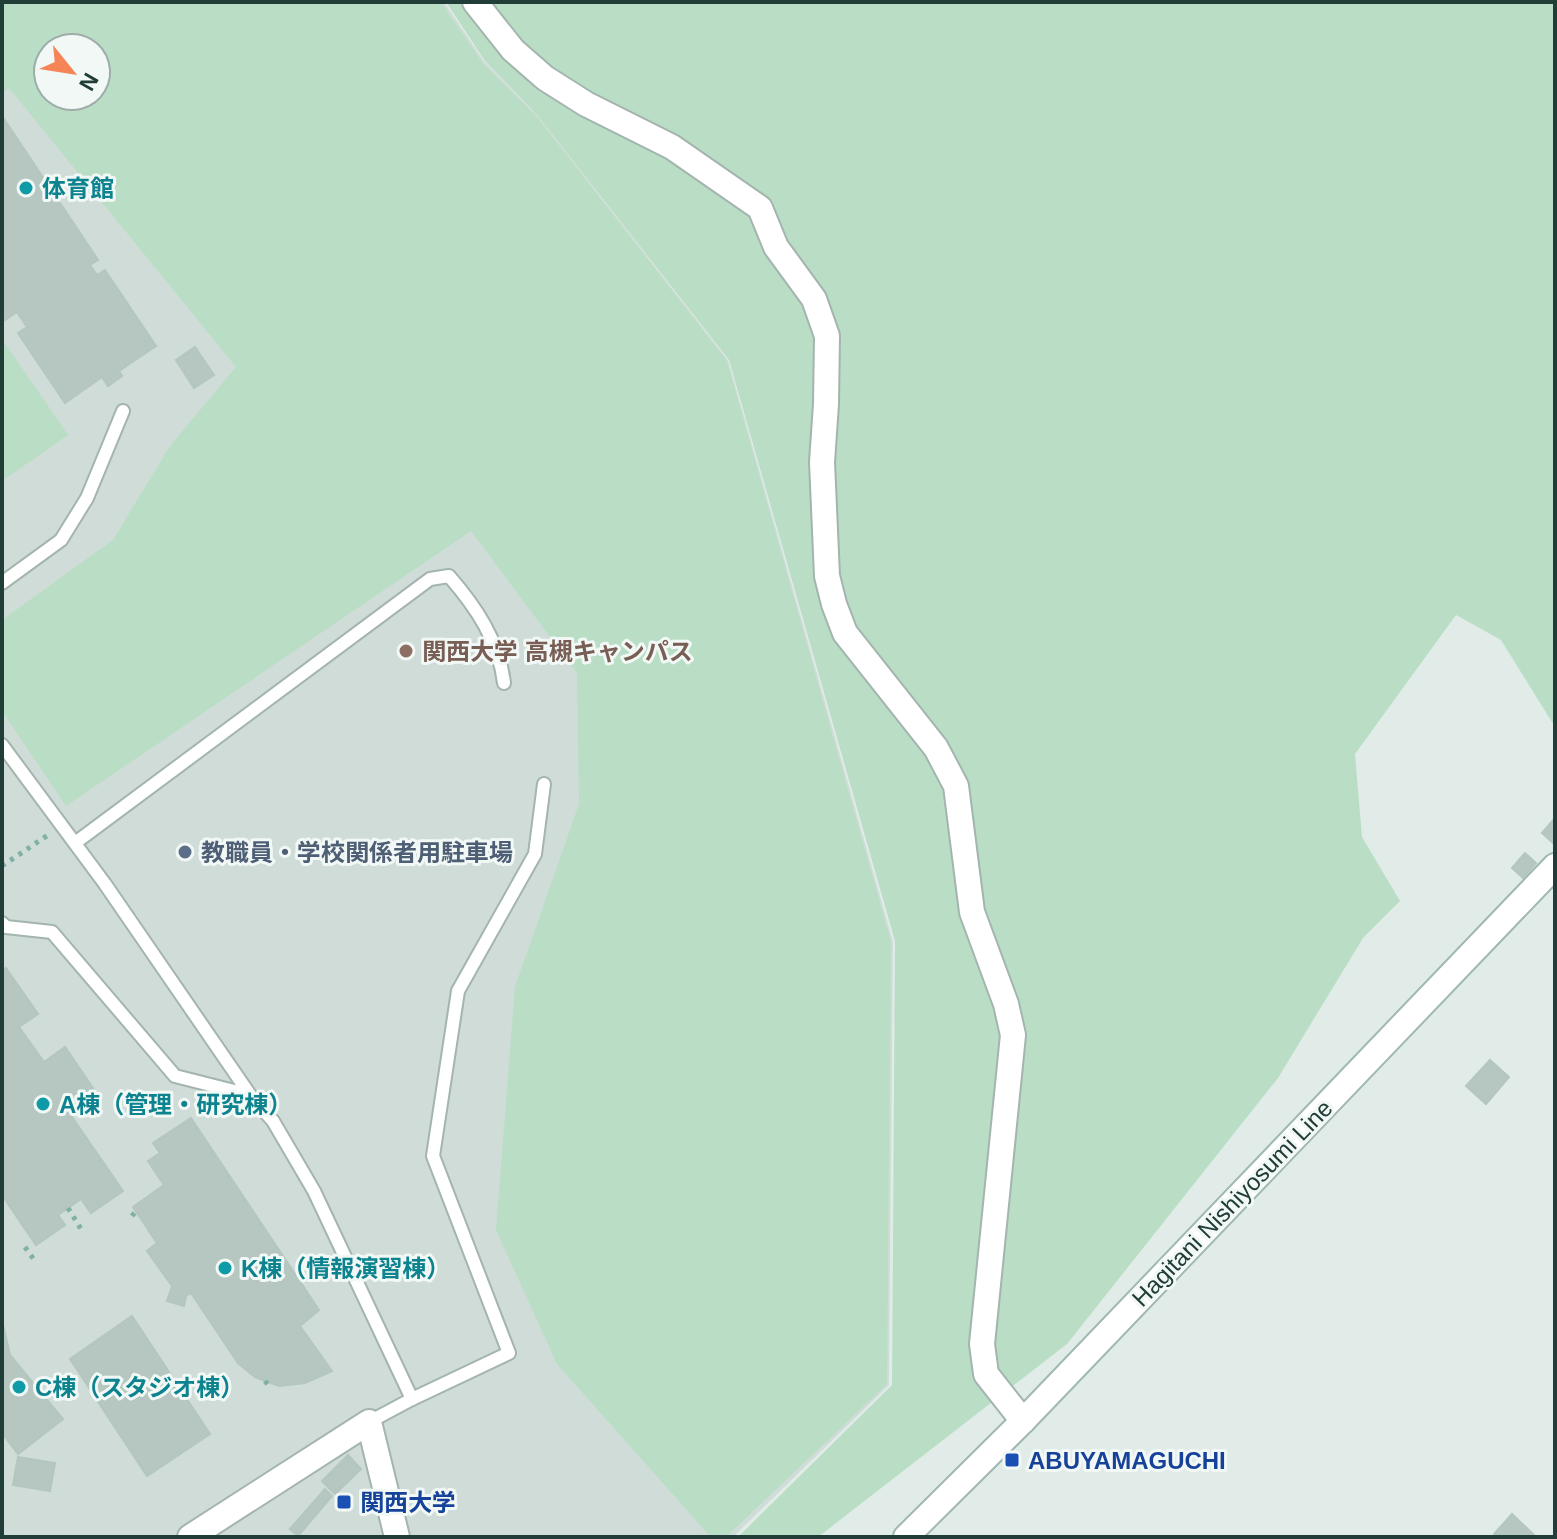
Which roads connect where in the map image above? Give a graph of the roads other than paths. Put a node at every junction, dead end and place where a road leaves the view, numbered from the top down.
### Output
1 (475, 2) edge
2 (123, 411) dead end
3 (2, 583) edge
4 (504, 683) dead end
5 (2, 745) edge
6 (544, 784) dead end
7 (75, 843) junction
8 (1555, 866) edge
9 (2, 923) edge
10 (250, 1095) junction
11 (412, 1399) junction
12 (1023, 1421) junction
13 (369, 1422) junction
14 (190, 1537) edge
15 (397, 1537) edge
16 (906, 1537) edge

1 - 12 street
2 - 3 lane
4 - 7 lane
5 - 7 lane
6 - 11 lane
7 - 10 lane
8 - 12 street, Hagitani Nishiyosumi Line
9 - 10 lane
10 - 11 lane
11 - 13 lane
12 - 16 street, Hagitani Nishiyosumi Line
13 - 14 street
13 - 15 street

